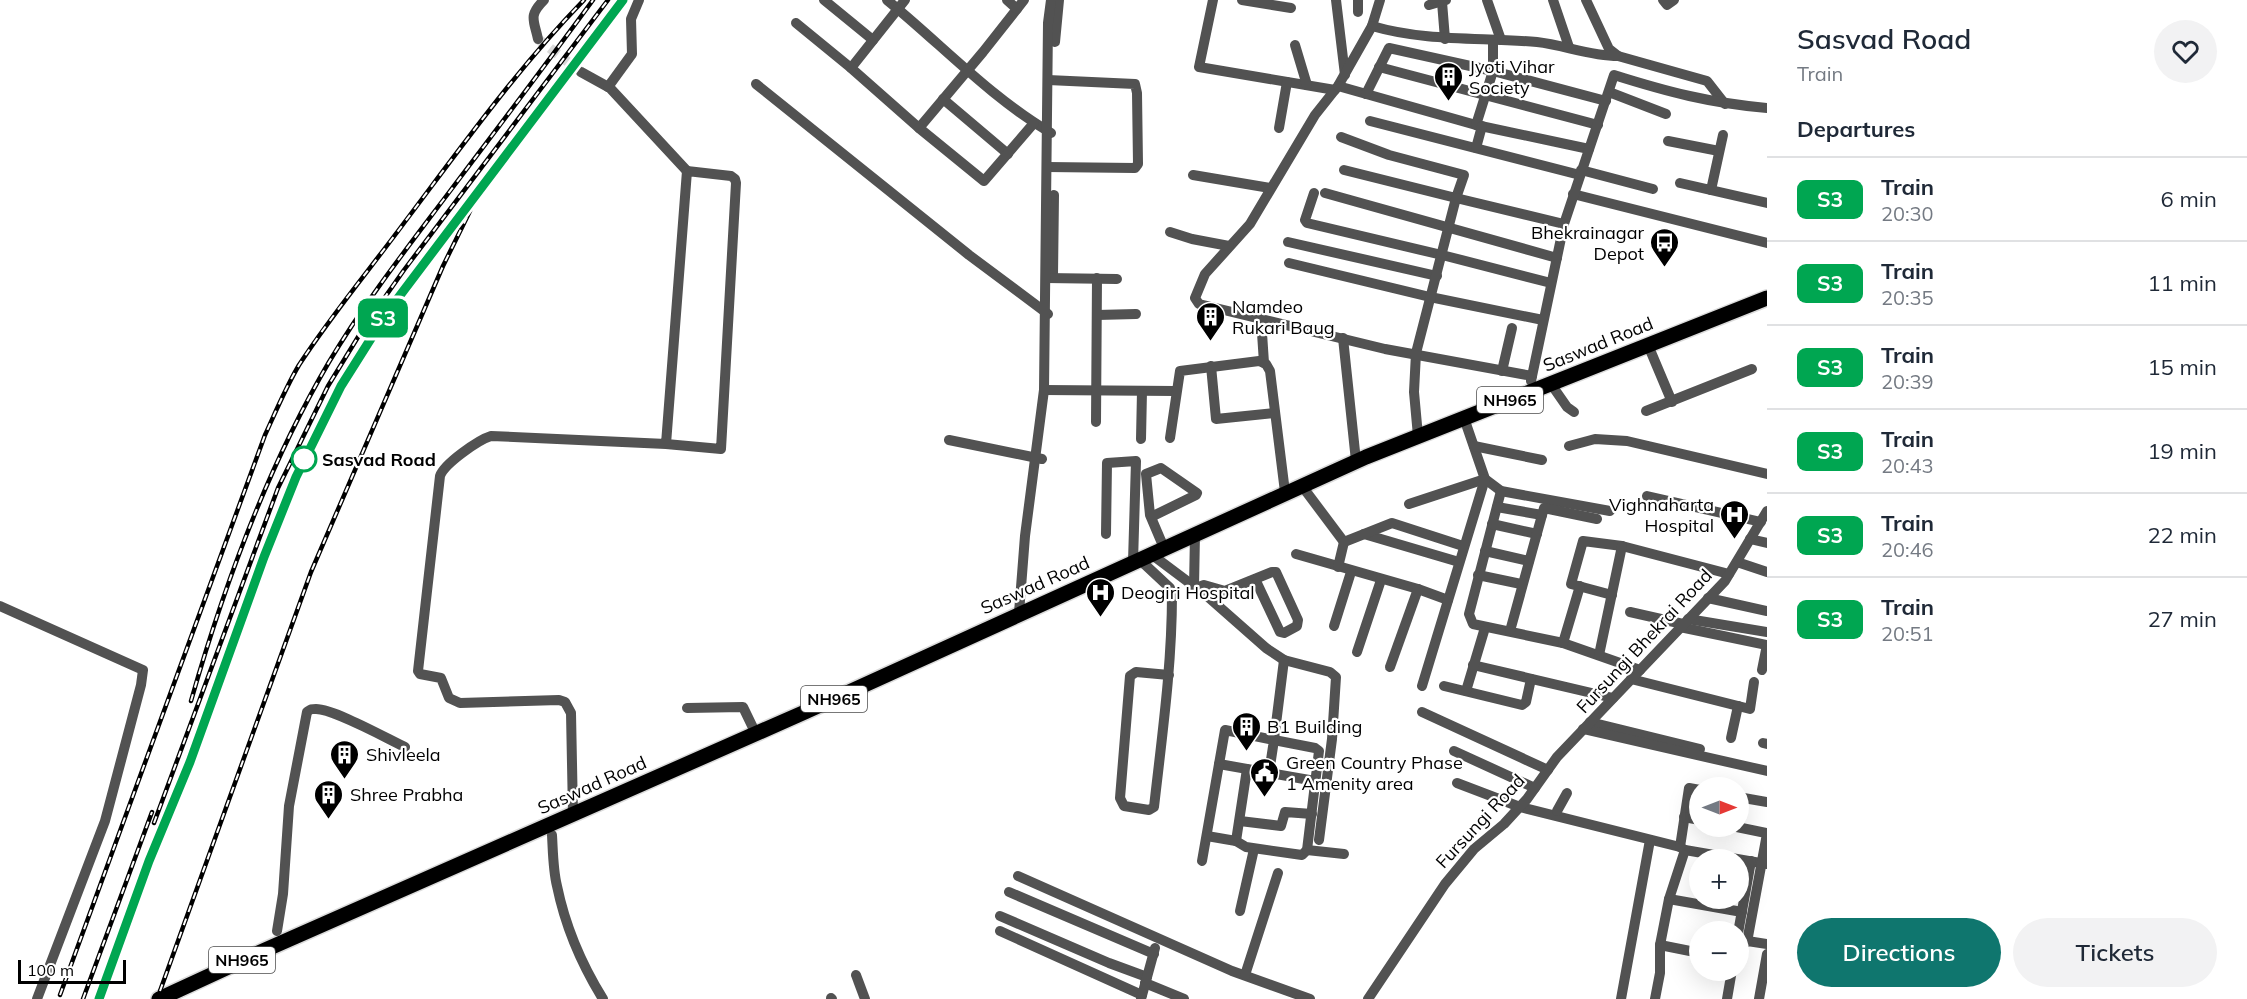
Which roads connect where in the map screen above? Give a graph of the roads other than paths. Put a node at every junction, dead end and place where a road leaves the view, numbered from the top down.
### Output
1 (544, 0) edge
2 (639, 0) edge
3 (824, 0) edge
4 (887, 0) edge
5 (906, 0) edge
6 (1007, 0) edge
7 (1051, 0) edge
8 (1059, 0) edge
9 (1213, 0) edge
10 (1242, 0) edge
11 (1336, 0) edge
12 (1358, 0) edge
13 (1380, 0) edge
14 (1487, 0) edge
15 (1553, 0) edge
16 (1586, 0) edge
17 (1663, 0) edge
18 (1674, 0) edge
19 (1444, 1) edge
20 (1021, 4) edge
21 (1430, 5) dead end
22 (1291, 8) dead end
23 (898, 9) junction
24 (1358, 12) dead end
25 (796, 22) dead end
26 (1372, 26) junction
27 (538, 39) dead end
28 (1445, 39) junction
29 (873, 40) junction
30 (1497, 40) junction
31 (1295, 45) dead end
32 (1569, 47) junction
33 (1618, 56) junction
34 (1379, 67) junction
35 (851, 68) junction
36 (967, 71) junction
37 (1493, 71) junction
38 (581, 72) tunnel mouth
39 (1345, 75) junction
40 (1050, 80) junction
41 (1287, 82) junction
42 (756, 84) dead end
43 (1307, 85) junction
44 (608, 87) junction
45 (1337, 88) junction
46 (1366, 94) junction
47 (1485, 97) junction
48 (1607, 97) junction
49 (943, 99) junction
50 (1725, 104) junction
51 (1767, 108) edge
52 (1666, 114) dead end
53 (1370, 121) dead end
54 (1034, 123) junction
55 (1598, 124) junction
56 (1479, 125) junction
57 (919, 128) junction
58 (1279, 128) dead end
59 (1050, 133) junction
60 (1722, 135) dead end
61 (1341, 136) dead end
62 (1668, 141) dead end
63 (1476, 148) junction
64 (1589, 149) junction
65 (1719, 151) junction
66 (1008, 154) junction
67 (1051, 167) junction
68 (1344, 170) dead end
69 (687, 171) junction
70 (1580, 172) junction
71 (1193, 175) dead end
72 (1680, 183) dead end
73 (1270, 188) junction
74 (1653, 189) dead end
75 (1712, 190) junction
76 (1573, 194) junction
77 (1456, 198) junction
78 (1767, 203) edge
79 (1564, 224) junction
80 (1449, 227) junction
81 (1170, 232) dead end
82 (1288, 242) dead end
83 (1767, 243) edge
84 (1229, 246) junction
85 (1442, 255) junction
86 (1557, 258) junction
87 (1289, 263) dead end
88 (1437, 276) junction
89 (1049, 278) junction
90 (1097, 279) junction
91 (1117, 279) dead end
92 (1551, 283) junction
93 (1430, 297) junction
94 (1767, 298) edge
95 (1048, 314) junction
96 (1136, 314) dead end
97 (1097, 315) junction
98 (1261, 318) junction
99 (1543, 320) junction
100 (1512, 328) dead end
101 (1342, 338) junction
102 (1648, 345) junction
103 (1416, 353) junction
104 (1264, 363) junction
105 (1211, 366) junction
106 (1752, 369) dead end
107 (1503, 371) junction
108 (1532, 376) junction
109 (1551, 384) junction
110 (1047, 390) junction
111 (1098, 390) junction
112 (1142, 391) junction
113 (1175, 391) dead end
114 (1528, 393) junction
115 (1672, 402) junction
116 (1646, 411) dead end
117 (1574, 412) dead end
118 (1275, 413) junction
119 (1464, 418) junction
120 (1096, 422) dead end
121 (1418, 436) junction
122 (1170, 438) dead end
123 (1141, 439) dead end
124 (949, 440) dead end
125 (666, 444) junction
126 (1474, 446) junction
127 (1569, 446) dead end
128 (1038, 458) junction
129 (1542, 460) dead end
130 (1356, 461) junction
131 (1767, 474) edge
132 (1485, 479) junction
133 (1302, 486) junction
134 (1501, 491) junction
135 (1285, 492) junction
136 (1647, 496) dead end
137 (1409, 504) dead end
138 (1497, 507) junction
139 (1610, 511) dead end
140 (1767, 511) edge
141 (1542, 515) junction
142 (1151, 517) junction
143 (1597, 519) dead end
144 (1761, 522) junction
145 (1492, 524) junction
146 (1106, 534) dead end
147 (1195, 534) junction
148 (1364, 534) junction
149 (1537, 534) junction
150 (1750, 540) junction
151 (1344, 542) junction
152 (1767, 543) edge
153 (1463, 546) junction
154 (1622, 546) junction
155 (1485, 551) junction
156 (1296, 555) dead end
157 (1147, 556) junction
158 (1529, 561) junction
159 (1459, 562) junction
160 (1737, 562) junction
161 (1338, 567) junction
162 (1352, 572) junction
163 (1767, 572) edge
164 (1729, 574) junction
165 (1478, 575) junction
166 (1255, 579) junction
167 (1381, 580) junction
168 (1521, 584) junction
169 (1580, 586) junction
170 (1195, 587) junction
171 (1418, 589) junction
172 (1612, 595) junction
173 (1708, 598) junction
174 (1448, 600) junction
175 (0, 606) edge
176 (1767, 611) edge
177 (1022, 612) junction
178 (1630, 612) dead end
179 (1684, 624) junction
180 (1334, 626) dead end
181 (1484, 631) dead end
182 (1510, 631) junction
183 (1767, 632) edge
184 (1563, 643) junction
185 (1767, 645) edge
186 (1357, 652) dead end
187 (1599, 655) junction
188 (1284, 660) junction
189 (1473, 665) junction
190 (1390, 667) dead end
191 (1640, 670) junction
192 (1762, 670) dead end
193 (1169, 675) junction
194 (1531, 679) junction
195 (1631, 679) junction
196 (1754, 682) dead end
197 (1422, 686) dead end
198 (1444, 686) dead end
199 (1466, 691) junction
200 (1613, 698) junction
201 (1738, 706) junction
202 (687, 708) dead end
203 (1422, 712) dead end
204 (1586, 726) junction
205 (756, 734) junction
206 (1731, 738) dead end
207 (1274, 740) junction
208 (405, 747) dead end
209 (1454, 751) dead end
210 (1557, 757) joint
211 (1219, 764) junction
212 (1767, 765) edge
213 (1247, 769) junction
214 (1548, 770) junction
215 (1767, 771) edge
216 (1269, 773) junction
217 (1314, 781) junction
218 (1457, 783) dead end
219 (1536, 788) junction
220 (1689, 788) edge
221 (1567, 793) dead end
222 (1749, 799) edge
223 (1767, 802) edge
224 (1523, 804) junction
225 (1557, 811) junction
226 (573, 814) junction
227 (1312, 814) junction
228 (1684, 817) junction
229 (1689, 818) edge
230 (1240, 821) junction
231 (1608, 823) dead end
232 (1749, 829) edge
233 (1767, 833) edge
234 (552, 835) dead end
235 (1207, 836) junction
236 (1319, 840) dead end
237 (1650, 840) junction
238 (1236, 841) junction
239 (1682, 848) junction
240 (1254, 849) junction
241 (1307, 850) junction
242 (1344, 854) dead end
243 (1202, 861) dead end
244 (1760, 862) edge
245 (1278, 873) dead end
246 (1018, 876) dead end
247 (1009, 892) dead end
248 (1669, 899) junction
249 (1240, 911) dead end
250 (1742, 912) junction
251 (1000, 916) dead end
252 (1740, 921) edge
253 (1747, 921) edge
254 (277, 931) dead end
255 (1000, 931) dead end
256 (1158, 939) junction
257 (1749, 942) edge
258 (1767, 944) edge
259 (1660, 945) junction
260 (1689, 951) edge
261 (1154, 954) junction
262 (1767, 954) edge
263 (856, 975) dead end
264 (1245, 975) junction
265 (1765, 976) edge
266 (1146, 980) junction
267 (1730, 981) edge
268 (1142, 997) edge
269 (38, 999) edge
270 (159, 999) edge
271 (603, 999) edge
272 (865, 999) edge
273 (1184, 999) edge
274 (1310, 999) edge
275 (1368, 999) edge
276 (1622, 999) edge
277 (1655, 999) edge
278 (1727, 999) edge
279 (1759, 999) edge

1 - 27 street
2 - 44 street
3 - 29 street
4 - 23 street
5 - 23 street
6 - 20 street
7 - 40 street
8 - 40 street
9 - 41 street
10 - 22 street
11 - 39 street
12 - 24 street
13 - 26 street
14 - 30 street
15 - 32 street
16 - 33 street
17 - 18 street
19 - 21 street
19 - 28 street
20 - 36 street
23 - 29 street
23 - 36 street
25 - 35 street
26 - 28 street
26 - 39 street
28 - 30 street
29 - 35 street
30 - 32 street
30 - 37 street
31 - 43 street
32 - 33 street
33 - 50 street
34 - 37 street
34 - 46 street
34 - 47 street
35 - 57 street
36 - 49 street
36 - 54 street
37 - 47 street
37 - 48 street
38 - 44 street
39 - 45 street
40 - 59 street
40 - 67 street
41 - 43 street
41 - 58 street
42 - 95 street
43 - 45 street
44 - 69 street
45 - 46 street
45 - 73 street
46 - 56 street
47 - 55 street
47 - 56 street
48 - 50 street
48 - 52 street
48 - 55 street
49 - 57 street
49 - 66 street
50 - 51 street
53 - 63 street
54 - 59 street
54 - 66 street
55 - 64 street
56 - 63 street
56 - 64 street
57 - 66 street
59 - 67 street
60 - 65 street
61 - 77 street
62 - 65 street
63 - 70 street
64 - 70 street
65 - 75 street
67 - 89 street
68 - 77 street
69 - 125 street
69 - 125 street
70 - 74 street
70 - 76 street
71 - 73 street
72 - 75 street
73 - 84 street
75 - 78 street
76 - 79 street
76 - 83 street
77 - 79 street
77 - 80 street
79 - 86 street
80 - 85 street
80 - 85 street
80 - 86 street
81 - 84 street
82 - 88 street
84 - 98 street
85 - 88 street
85 - 92 street
86 - 92 street
87 - 93 street
88 - 93 street
89 - 90 street
89 - 95 street
90 - 91 street
90 - 97 street
92 - 99 street
93 - 99 street
93 - 103 street
94 - 102 highway, Saswad Road / NH965
95 - 110 street
96 - 97 street
97 - 111 street
98 - 101 street
98 - 104 street
99 - 108 street
100 - 107 street
101 - 103 street
101 - 130 street
102 - 109 highway, Saswad Road / NH965
102 - 115 street
103 - 107 street
103 - 121 street
104 - 105 street
104 - 118 street
105 - 118 street
105 - 122 street
106 - 115 street
107 - 108 street
108 - 114 street
109 - 114 highway, Saswad Road / NH965
109 - 117 street
110 - 111 street
110 - 128 street
111 - 112 street
111 - 120 street
112 - 113 street
112 - 123 street
114 - 119 highway, Saswad Road / NH965
115 - 116 street
118 - 135 street
119 - 121 highway, Saswad Road / NH965
119 - 126 street
121 - 130 highway, Saswad Road / NH965
124 - 128 street
125 - 226 street
126 - 129 street
126 - 132 street
127 - 131 street
128 - 177 street
130 - 133 highway, Saswad Road / NH965
132 - 134 street
132 - 137 street
132 - 153 street
133 - 135 highway, Saswad Road / NH965
133 - 151 street
134 - 138 street
134 - 139 street
135 - 147 highway, Saswad Road / NH965
136 - 144 street
138 - 141 street
138 - 145 street
140 - 144 street, Fursungi Bhekrai Road
141 - 143 street
141 - 149 street
142 - 142 street
142 - 157 street
144 - 150 street, Fursungi Bhekrai Road
145 - 149 street
145 - 155 street
146 - 157 street
147 - 157 highway, Saswad Road / NH965
147 - 170 street
148 - 151 street
148 - 153 street
148 - 159 street
149 - 158 street
150 - 152 street
150 - 160 street, Fursungi Bhekrai Road
151 - 161 street
153 - 159 street
154 - 164 street
154 - 169 street
154 - 172 street
155 - 158 street
155 - 165 street
156 - 161 street
157 - 170 street
157 - 177 highway, Saswad Road / NH965
157 - 193 street
158 - 168 street
159 - 174 street
160 - 163 street
160 - 164 street, Fursungi Bhekrai Road
161 - 162 street
162 - 167 street
162 - 180 street
164 - 173 street, Fursungi Bhekrai Road
165 - 168 street
165 - 182 street
166 - 166 street
166 - 170 street
167 - 171 street
167 - 186 street
168 - 182 street
169 - 172 street
169 - 184 street
170 - 188 street
171 - 174 street
171 - 190 street
172 - 187 street
173 - 176 street
173 - 179 street, Fursungi Bhekrai Road
174 - 197 street
175 - 269 street
177 - 205 highway, Saswad Road / NH965
178 - 179 street
179 - 183 street
179 - 185 street
179 - 191 street, Fursungi Bhekrai Road
181 - 189 street
182 - 184 street
184 - 187 street
185 - 192 street
187 - 191 street
188 - 207 street
188 - 236 street
189 - 194 street
189 - 199 street
191 - 195 street, Fursungi Bhekrai Road
193 - 193 street
194 - 199 street
194 - 200 street
195 - 200 street, Fursungi Bhekrai Road
195 - 201 street
196 - 201 street
198 - 199 street
200 - 204 street, Fursungi Bhekrai Road
201 - 206 street
202 - 205 street
203 - 214 street
204 - 210 street, Fursungi Bhekrai Road
204 - 212 street
204 - 215 street
205 - 226 highway, Saswad Road / NH965
207 - 211 street
207 - 216 street
207 - 217 street
208 - 254 street
209 - 219 street
210 - 214 street, Fursungi Road
211 - 213 street
211 - 235 street
213 - 216 street
213 - 230 street
214 - 219 street, Fursungi Road
216 - 217 street
217 - 227 street
218 - 224 street
219 - 224 street, Fursungi Road
220 - 228 street
221 - 225 street
222 - 223 street
224 - 225 street
224 - 237 street
224 - 275 street, Fursungi Road
225 - 231 street
226 - 270 highway, Saswad Road / NH965
227 - 230 street
227 - 241 street
228 - 229 street
228 - 239 street
230 - 238 street
232 - 233 street
233 - 244 street
234 - 271 street
235 - 238 street
235 - 243 street
237 - 239 street
237 - 276 street
238 - 240 street
239 - 244 street
239 - 248 street
240 - 241 street
240 - 249 street
241 - 242 street
244 - 250 street
244 - 253 street
245 - 264 street
246 - 256 street
247 - 261 street
248 - 250 street
248 - 259 street
250 - 252 street
251 - 266 street
255 - 268 street
256 - 261 street
256 - 264 street
257 - 258 street
259 - 260 street
259 - 277 street
261 - 266 street
262 - 265 street
263 - 272 street
264 - 274 street
265 - 279 street
266 - 268 street
266 - 273 street
267 - 278 street

